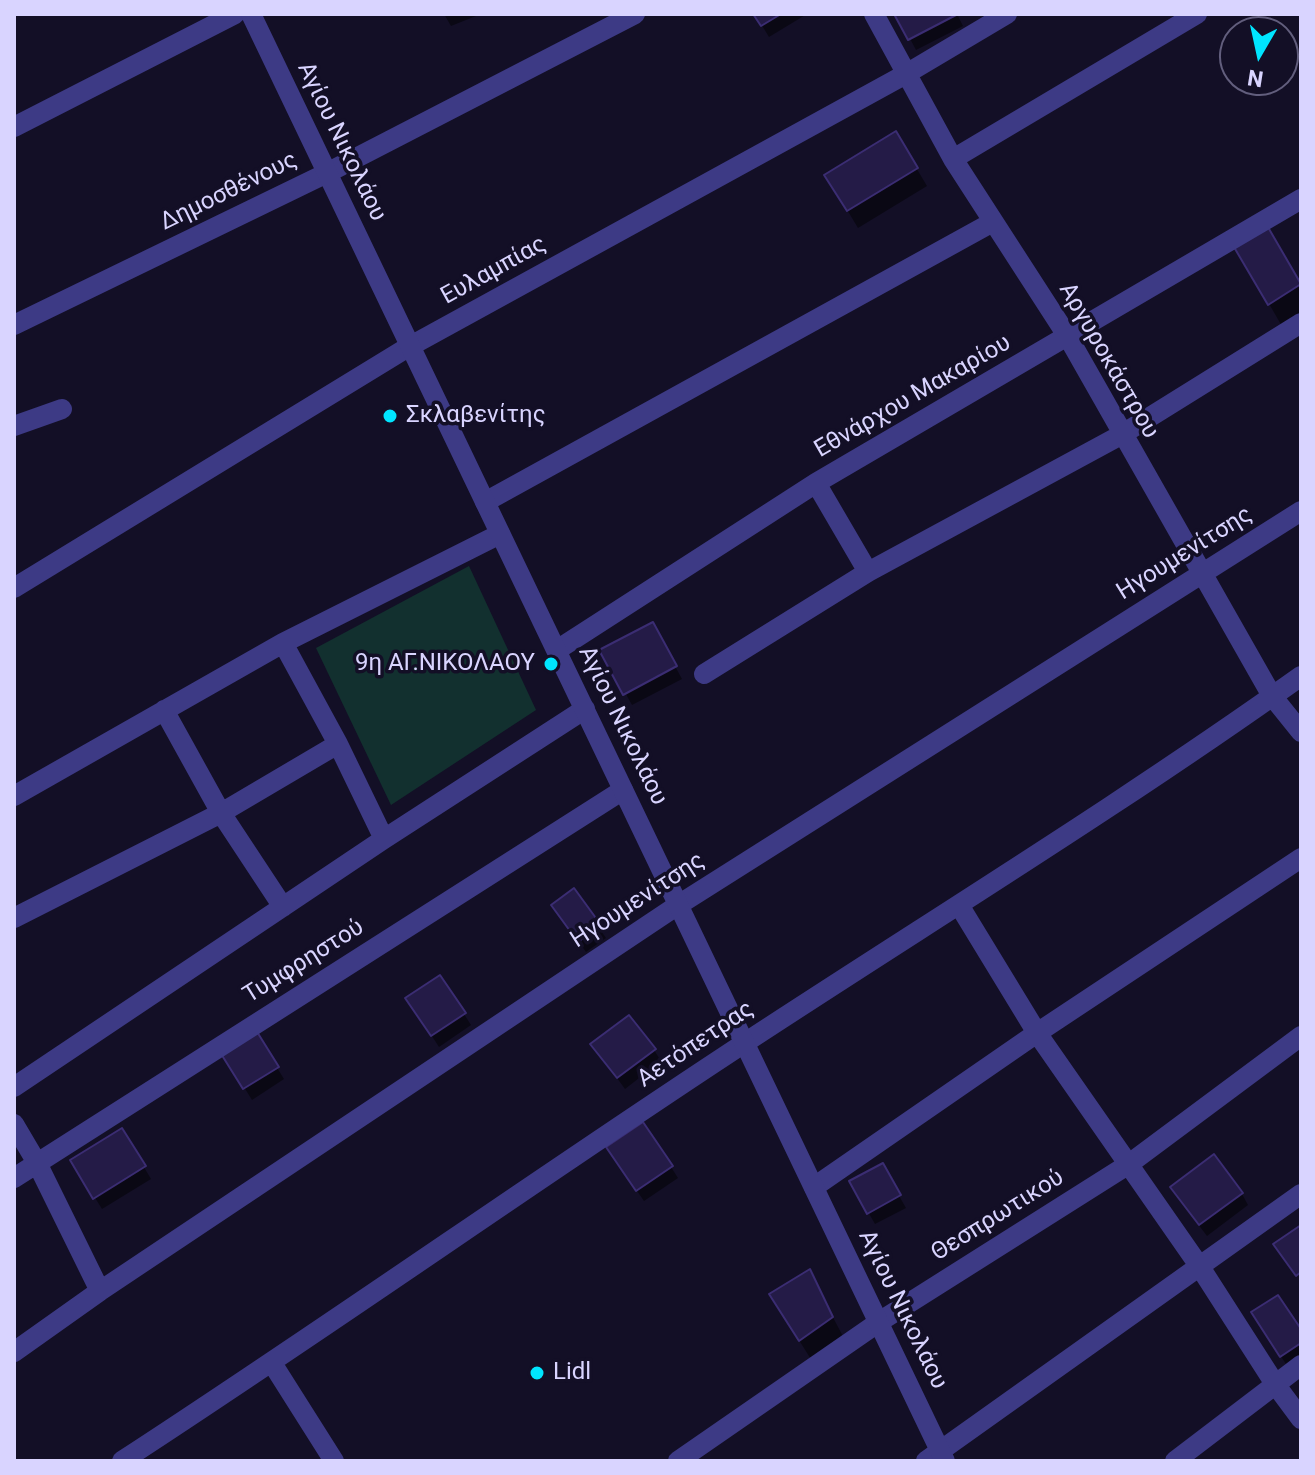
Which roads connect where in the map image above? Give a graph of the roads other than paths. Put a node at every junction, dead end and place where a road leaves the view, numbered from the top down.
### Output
1 (235, 14) edge
2 (251, 14) edge
3 (635, 14) edge
4 (874, 14) edge
5 (1007, 14) edge
6 (1197, 14) edge
7 (906, 74) junction
8 (14, 127) edge
9 (953, 159) junction
10 (327, 173) junction
11 (1301, 199) edge
12 (991, 223) junction
13 (1301, 323) edge
14 (14, 325) edge
15 (1068, 337) junction
16 (410, 346) junction
17 (62, 409) dead end
18 (14, 426) edge
19 (1121, 435) junction
20 (816, 483) junction
21 (485, 502) junction
22 (1301, 511) edge
23 (500, 534) junction
24 (868, 572) junction
25 (1203, 574) junction
26 (14, 588) edge
27 (283, 643) junction
28 (557, 650) junction
29 (704, 674) dead end
30 (1301, 676) edge
31 (1272, 696) junction
32 (585, 709) junction
33 (164, 710) junction
34 (1301, 732) edge
35 (338, 744) junction
36 (623, 790) junction
37 (14, 796) edge
38 (221, 813) junction
39 (384, 839) junction
40 (1301, 858) edge
41 (678, 905) junction
42 (959, 905) junction
43 (283, 907) junction
44 (14, 918) edge
45 (1037, 1033) junction
46 (1301, 1036) edge
47 (745, 1043) junction
48 (14, 1087) edge
49 (14, 1124) edge
50 (37, 1163) junction
51 (1129, 1164) junction
52 (14, 1178) edge
53 (814, 1187) junction
54 (1301, 1194) edge
55 (1200, 1267) junction
56 (100, 1291) junction
57 (879, 1322) junction
58 (14, 1352) edge
59 (272, 1363) junction
60 (1301, 1365) edge
61 (1275, 1384) junction
62 (1301, 1419) edge
63 (937, 1458) edge
64 (122, 1461) edge
65 (334, 1461) edge
66 (678, 1461) edge
67 (1175, 1461) edge

1 - 8 street
2 - 10 street, Αγίου Νικολάου
3 - 10 street, Δημοσθένους
4 - 7 street, Αργυροκάστρου
5 - 7 street, Ευλαμπίας
6 - 9 street
7 - 9 street, Αργυροκάστρου
7 - 16 street, Ευλαμπίας
9 - 12 street, Αργυροκάστρου
10 - 14 street, Δημοσθένους
10 - 16 street, Αγίου Νικολάου
11 - 15 street, Εθνάρχου Μακαρίου
12 - 15 street, Αργυροκάστρου
12 - 21 street
13 - 19 street
15 - 19 street, Αργυροκάστρου
15 - 20 street, Εθνάρχου Μακαρίου
16 - 21 street, Αγίου Νικολάου
16 - 26 street, Ευλαμπίας
17 - 18 street
19 - 24 street
19 - 25 street, Αργυροκάστρου
20 - 24 street
20 - 28 street, Εθνάρχου Μακαρίου
21 - 23 street, Αγίου Νικολάου
22 - 25 street, Ηγουμενίτσης
23 - 27 street
23 - 28 street, Αγίου Νικολάου
24 - 29 street
25 - 31 street, Αργυροκάστρου
25 - 41 street, Ηγουμενίτσης
27 - 33 street
27 - 35 street
28 - 32 street, Αγίου Νικολάου
30 - 31 street, Αετόπετρας
31 - 34 street, Αργυροκάστρου
31 - 42 street, Αετόπετρας
32 - 36 street, Αγίου Νικολάου
32 - 39 street
33 - 37 street
33 - 38 street
35 - 38 street
35 - 39 street
36 - 41 street, Αγίου Νικολάου
36 - 50 street, Τυμφρηστού
38 - 43 street
38 - 44 street
39 - 43 street
40 - 45 street
41 - 47 street, Αγίου Νικολάου
41 - 56 street, Ηγουμενίτσης
42 - 45 street
42 - 47 street, Αετόπετρας
43 - 48 street
45 - 51 street
45 - 53 street
46 - 51 street, Θεσπρωτικού
47 - 53 street, Αγίου Νικολάου
47 - 59 street, Αετόπετρας
49 - 50 street
50 - 52 street, Τυμφρηστού
50 - 56 street
51 - 55 street
51 - 57 street, Θεσπρωτικού
53 - 57 street, Αγίου Νικολάου
54 - 55 street
55 - 61 street
55 - 63 street
56 - 58 street, Ηγουμενίτσης
57 - 63 street, Αγίου Νικολάου
57 - 66 street, Θεσπρωτικού
59 - 64 street, Αετόπετρας
59 - 65 street
60 - 61 street
61 - 62 street
61 - 67 street

